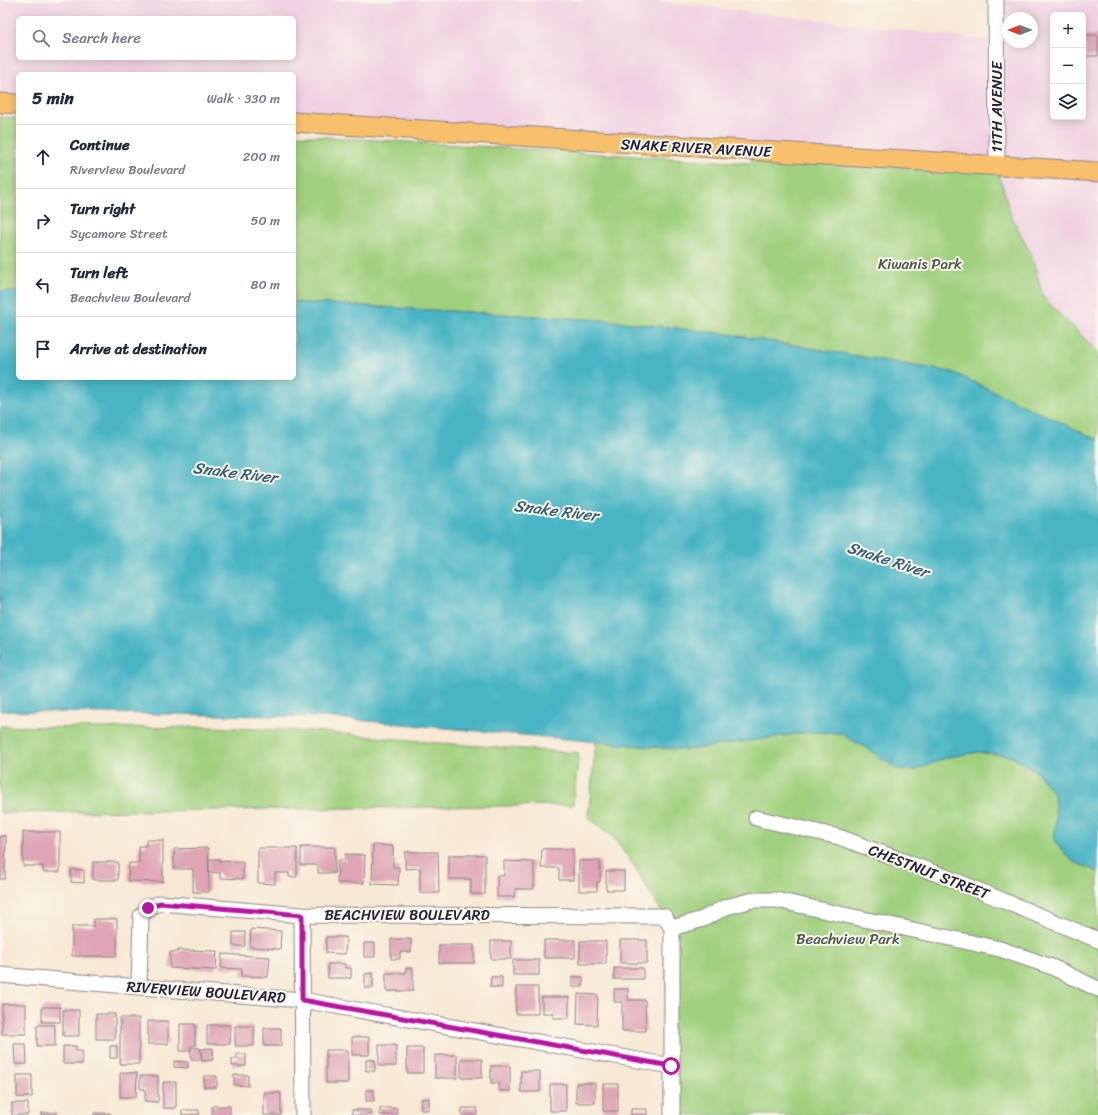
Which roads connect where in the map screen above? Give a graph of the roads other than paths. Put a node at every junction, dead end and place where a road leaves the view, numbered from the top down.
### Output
1 (996, 0) edge
2 (0, 103) edge
3 (16, 104) edge
4 (296, 122) edge
5 (997, 167) junction
6 (1098, 172) edge
7 (756, 818) dead end
8 (302, 915) junction
9 (672, 928) junction
10 (1098, 940) edge
11 (0, 975) edge
12 (139, 988) junction
13 (1098, 989) edge
14 (302, 1000) junction
15 (671, 1066) junction
16 (303, 1115) edge
17 (672, 1115) edge

1 - 5 street, 11TH AVENUE
2 - 3 main road
4 - 5 main road, SNAKE RIVER AVENUE
5 - 6 main road, SNAKE RIVER AVENUE
7 - 10 street, CHESTNUT STREET
8 - 9 street, BEACHVIEW BOULEVARD
8 - 12 street, BEACHVIEW BOULEVARD
8 - 14 street
9 - 13 street
9 - 15 street
11 - 12 street, RIVERVIEW BOULEVARD
12 - 14 street, RIVERVIEW BOULEVARD
14 - 15 street, RIVERVIEW BOULEVARD
14 - 16 street
15 - 17 street

